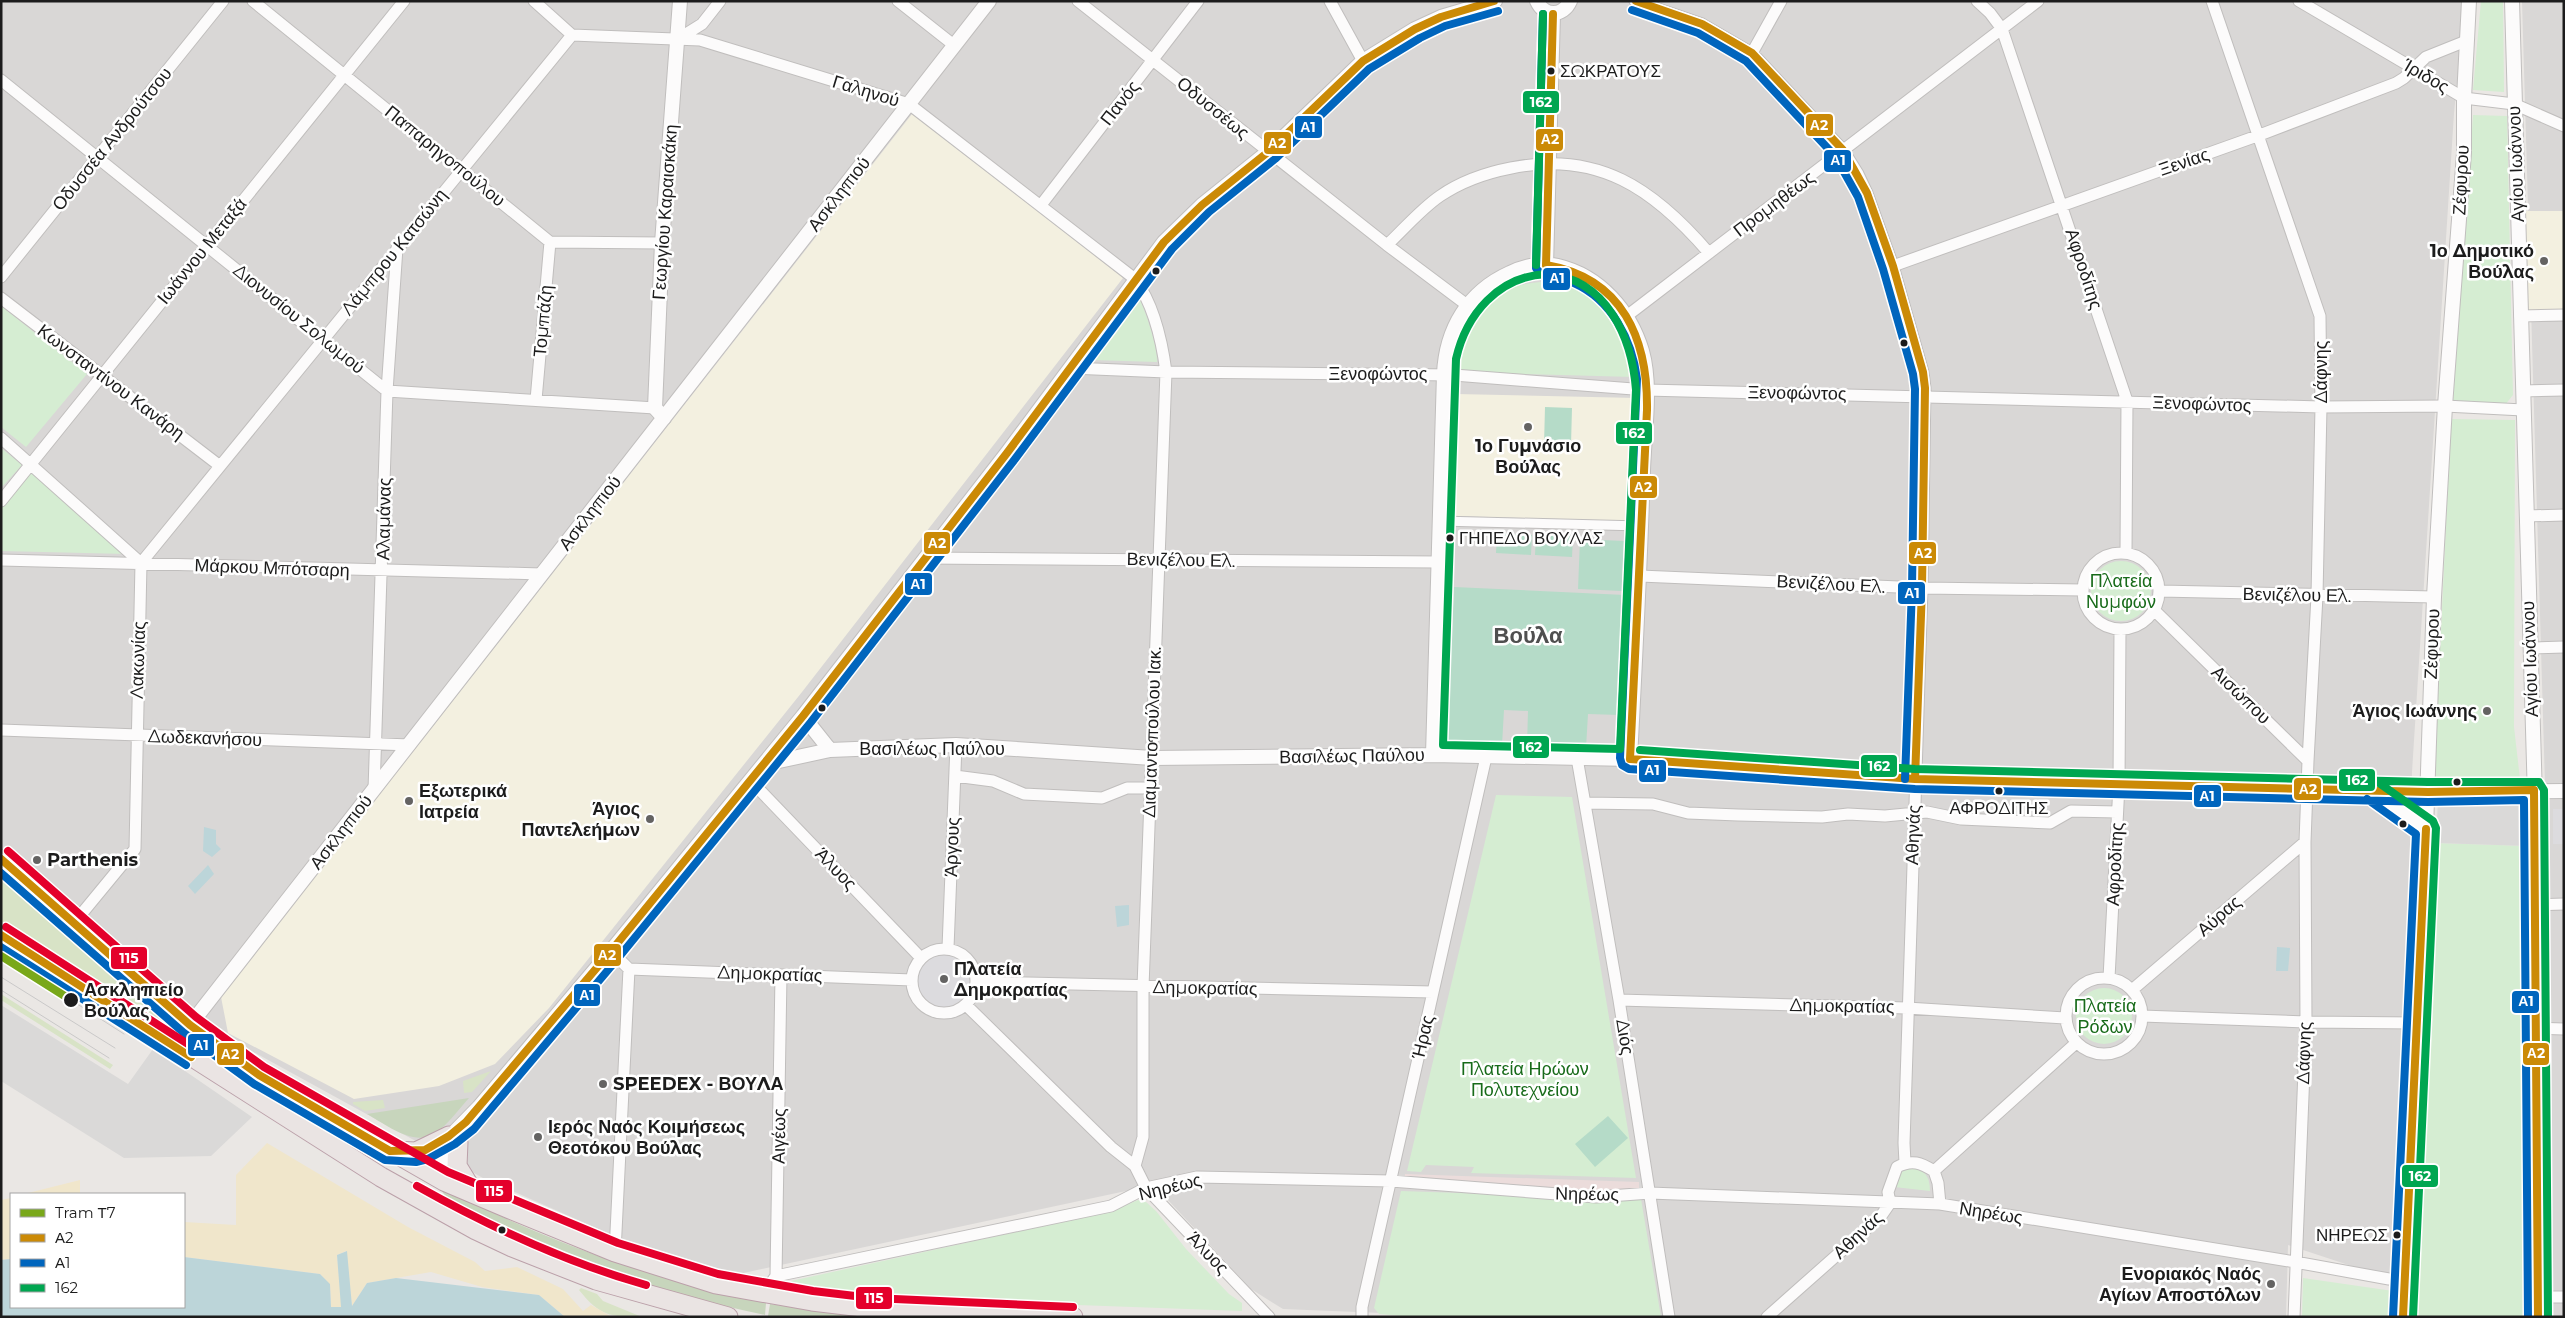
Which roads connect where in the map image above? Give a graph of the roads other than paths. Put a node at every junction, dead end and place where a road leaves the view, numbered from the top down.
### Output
1 (223, 1) edge
2 (253, 1) edge
3 (404, 1) edge
4 (534, 1) edge
5 (680, 1) edge
6 (720, 1) edge
7 (898, 1) edge
8 (990, 1) edge
9 (1078, 1) edge
10 (1198, 1) edge
11 (1330, 1) edge
12 (1495, 1) edge
13 (1537, 1) edge
14 (1570, 1) edge
15 (1635, 1) edge
16 (1781, 1) edge
17 (1977, 1) edge
18 (2038, 1) edge
19 (2212, 1) edge
20 (2298, 1) edge
21 (2469, 1) edge
22 (2512, 1) edge
23 (1553, 14) junction
24 (2002, 29) junction
25 (572, 35) junction
26 (678, 39) junction
27 (2466, 40) junction
28 (955, 46) junction
29 (1752, 54) junction
30 (1154, 59) junction
31 (1363, 61) junction
32 (2414, 69) junction
33 (346, 75) junction
34 (1, 80) edge
35 (2464, 98) junction
36 (909, 104) junction
37 (2514, 104) junction
38 (2564, 126) edge
39 (2257, 136) junction
40 (1843, 150) junction
41 (1268, 152) junction
42 (98, 157) junction
43 (1549, 162) junction
44 (461, 169) junction
45 (2062, 204) junction
46 (1041, 205) junction
47 (550, 242) junction
48 (662, 243) junction
49 (207, 244) junction
50 (1387, 245) junction
51 (397, 248) junction
52 (1709, 253) junction
53 (1546, 265) junction
54 (1893, 266) junction
55 (1, 277) edge
56 (1134, 279) junction
57 (1, 298) edge
58 (1467, 305) junction
59 (1628, 315) junction
60 (2520, 316) junction
61 (2564, 316) edge
62 (323, 339) junction
63 (1071, 368) junction
64 (1166, 372) junction
65 (1444, 374) junction
66 (104, 375) junction
67 (1646, 390) junction
68 (2564, 390) edge
69 (387, 391) junction
70 (2522, 391) junction
71 (1925, 396) junction
72 (536, 400) junction
73 (2127, 401) junction
74 (2445, 406) junction
75 (2321, 407) junction
76 (2523, 410) junction
77 (659, 413) junction
78 (1, 438) edge
79 (31, 464) junction
80 (220, 466) junction
81 (1, 501) edge
82 (2564, 515) edge
83 (2526, 516) junction
84 (1440, 521) junction
85 (1641, 526) junction
86 (2126, 553) junction
87 (924, 558) junction
88 (1, 560) edge
89 (1158, 560) junction
90 (1438, 562) junction
91 (141, 563) junction
92 (383, 571) junction
93 (542, 574) junction
94 (1640, 576) junction
95 (1922, 588) junction
96 (2083, 590) junction
97 (2160, 591) junction
98 (2317, 596) junction
99 (2434, 597) junction
100 (2154, 610) junction
101 (2120, 630) junction
102 (2564, 647) edge
103 (2530, 648) junction
104 (803, 716) junction
105 (1, 730) edge
106 (136, 736) junction
107 (376, 743) junction
108 (410, 745) junction
109 (956, 745) junction
110 (830, 750) junction
111 (1433, 754) junction
112 (1486, 757) junction
113 (1152, 758) junction
114 (1577, 758) junction
115 (1630, 759) junction
116 (2308, 761) junction
117 (765, 764) junction
118 (955, 776) junction
119 (1914, 779) junction
120 (751, 781) junction
121 (2119, 785) junction
122 (1151, 788) junction
123 (2308, 788) junction
124 (374, 790) junction
125 (2373, 790) junction
126 (2534, 790) junction
127 (2564, 791) edge
128 (2428, 792) junction
129 (1585, 803) junction
130 (1913, 812) junction
131 (2117, 812) junction
132 (2426, 829) junction
133 (2305, 842) junction
134 (1, 859) edge
135 (2564, 904) edge
136 (2535, 905) junction
137 (74, 923) junction
138 (1, 935) edge
139 (948, 948) junction
140 (611, 951) junction
141 (921, 958) junction
142 (629, 969) junction
143 (781, 975) junction
144 (2109, 978) junction
145 (912, 980) junction
146 (977, 982) junction
147 (1143, 986) junction
148 (2132, 990) junction
149 (1433, 992) junction
150 (1619, 1000) junction
151 (966, 1005) junction
152 (1907, 1008) junction
153 (2142, 1016) junction
154 (2065, 1018) junction
155 (2306, 1022) junction
156 (2417, 1023) junction
157 (190, 1024) junction
158 (2536, 1028) junction
159 (2564, 1029) edge
160 (2076, 1043) junction
161 (454, 1139) junction
162 (390, 1151) junction
163 (1905, 1163) junction
164 (1135, 1166) junction
165 (1934, 1171) junction
166 (428, 1172) junction
167 (381, 1177) junction
168 (1391, 1181) junction
169 (1146, 1188) junction
170 (1650, 1192) junction
171 (477, 1194) junction
172 (1890, 1203) junction
173 (1940, 1204) junction
174 (447, 1215) junction
175 (616, 1252) junction
176 (2295, 1262) junction
177 (776, 1276) junction
178 (2405, 1280) junction
179 (764, 1293) junction
180 (2538, 1297) junction
181 (2564, 1298) edge
182 (728, 1317) edge
183 (1074, 1317) edge
184 (1269, 1317) edge
185 (1362, 1317) edge
186 (1668, 1317) edge
187 (1768, 1317) edge
188 (2294, 1317) edge
189 (2403, 1317) edge
190 (2538, 1317) edge

1 - 42 street, Οδυσσέα Ανδρούτσου
2 - 33 street, Παπαρηγοπούλου
3 - 33 street, Ιωάννου Μεταξά
4 - 25 street
5 - 26 street, Γεωργίου Καραισκάκη
6 - 26 street
7 - 28 street
8 - 28 street, Ασκληπιού
9 - 30 street, Οδυσσέως
10 - 30 street, Πανός
11 - 31 street
12 - 31 street
13 - 23 street
14 - 23 street
15 - 29 street, Αθηνάς
16 - 29 street
17 - 24 street, Αφροδίτης
18 - 24 street, Προμηθέως
19 - 39 street, Δάφνης
20 - 32 street, Ίριδος
21 - 27 street, Ζέφυρου
22 - 37 street, Αγίου Ιωάννου
23 - 43 street
24 - 40 street, Προμηθέως
24 - 45 street, Αφροδίτης
25 - 26 street, Γαληνού
25 - 44 street, Λάμπρου Κατσώνη
26 - 36 street, Γαληνού
26 - 48 street, Γεωργίου Καραισκάκη
27 - 32 street, Ξενίας
27 - 35 street, Ζέφυρου
28 - 36 street, Ασκληπιού
29 - 40 street, Αθηνάς
30 - 41 street, Οδυσσέως
30 - 46 street, Πανός
31 - 41 street
32 - 35 street, Ίριδος
32 - 39 street, Ξενίας
33 - 44 street, Παπαρηγοπούλου
33 - 49 street, Ιωάννου Μεταξά
34 - 42 street, Διονυσίου Σολωμού
35 - 37 street, Ίριδος
35 - 74 street, Ζέφυρου
36 - 46 street, Γαληνού
36 - 77 street, Ασκληπιού
37 - 38 street, Ίριδος
37 - 60 street, Αγίου Ιωάννου
39 - 45 street, Ξενίας
39 - 75 street, Δάφνης
40 - 52 street, Προμηθέως
40 - 54 street, Αθηνάς
41 - 50 street, Οδυσσέως
41 - 56 street
42 - 49 street, Διονυσίου Σολωμού
42 - 55 street, Οδυσσέα Ανδρούτσου
43 - 50 street
43 - 52 street
43 - 53 street
44 - 47 street, Παπαρηγοπούλου
44 - 51 street, Λάμπρου Κατσώνη
45 - 54 street, Ξενίας
45 - 73 street, Αφροδίτης
46 - 56 street, Γαληνού
47 - 48 street
47 - 72 street, Τομπάζη
48 - 77 street, Γεωργίου Καραισκάκη
49 - 62 street, Διονυσίου Σολωμού
49 - 66 street, Ιωάννου Μεταξά
50 - 58 street, Οδυσσέως
51 - 62 street, Λάμπρου Κατσώνη
51 - 69 street, Αλαμάνας
52 - 59 street, Προμηθέως
53 - 58 street
53 - 59 street
54 - 71 street, Αθηνάς
56 - 63 street
56 - 64 street, Διαμαντοπούλου Ιακ.
57 - 66 street, Κωνσταντίνου Κανάρη
58 - 65 street
59 - 67 street
60 - 61 street
60 - 70 street, Αγίου Ιωάννου
62 - 69 street, Διονυσίου Σολωμού
62 - 80 street, Λάμπρου Κατσώνη
63 - 64 street, Ξενοφώντος
63 - 87 street
64 - 65 street, Ξενοφώντος
64 - 89 street, Διαμαντοπούλου Ιακ.
65 - 67 street, Ξενοφώντος
65 - 84 street
66 - 79 street, Ιωάννου Μεταξά
66 - 80 street, Κωνσταντίνου Κανάρη
67 - 71 street, Ξενοφώντος
67 - 85 street
68 - 70 street
69 - 72 street
69 - 92 street, Αλαμάνας
70 - 76 street, Αγίου Ιωάννου
71 - 73 street, Ξενοφώντος
71 - 95 street, Αθηνάς
72 - 77 street
73 - 75 street, Ξενοφώντος
73 - 86 street, Αφροδίτης
74 - 75 street, Ξενοφώντος
74 - 76 street, Ξενοφώντος
74 - 99 street, Ζέφυρου
75 - 98 street, Δάφνης
76 - 83 street, Αγίου Ιωάννου
77 - 93 street, Ασκληπιού
78 - 79 street
79 - 81 street, Ιωάννου Μεταξά
79 - 91 street
80 - 91 street, Λάμπρου Κατσώνη
82 - 83 street
83 - 103 street, Αγίου Ιωάννου
84 - 85 street
84 - 90 street
85 - 94 street
86 - 96 street
86 - 97 street
87 - 89 street, Βενιζέλου Ελ.
87 - 104 street
88 - 91 street, Μάρκου Μπότσαρη
89 - 90 street, Βενιζέλου Ελ.
89 - 113 street, Διαμαντοπούλου Ιακ.
90 - 111 street
91 - 92 street, Μάρκου Μπότσαρη
91 - 106 street, Λακωνίας
92 - 93 street, Μάρκου Μπότσαρη
92 - 107 street, Αλαμάνας
93 - 108 street, Ασκληπιού
94 - 95 street, Βενιζέλου Ελ.
94 - 115 street
95 - 96 street, Βενιζέλου Ελ.
95 - 119 street, Αθηνάς
96 - 101 street
97 - 98 street, Βενιζέλου Ελ.
97 - 100 street
98 - 99 street, Βενιζέλου Ελ.
98 - 116 street, Δάφνης
99 - 128 street, Ζέφυρου
100 - 101 street
100 - 116 street, Αισώπου
101 - 121 street, Αφροδίτης
102 - 103 street
103 - 126 street, Αγίου Ιωάννου
104 - 110 street
104 - 117 street
105 - 106 street, Δωδεκανήσου
106 - 107 street, Δωδεκανήσου
106 - 137 street, Λακωνίας
107 - 108 street, Δωδεκανήσου
107 - 124 street, Αλαμάνας
108 - 124 street, Ασκληπιού
109 - 110 street, Βασιλέως Παύλου
109 - 113 street, Βασιλέως Παύλου
109 - 118 street, Άργους
110 - 117 street, Βασιλέως Παύλου
111 - 112 street, Βασιλέως Παύλου
111 - 113 street, Βασιλέως Παύλου
112 - 114 street, Βασιλέως Παύλου
112 - 149 street, Ήρας
113 - 122 street, Διαμαντοπούλου Ιακ.
114 - 115 street, Βασιλέως Παύλου
114 - 129 street, Διός
115 - 119 street, Βασιλέως Παύλου
116 - 123 street
117 - 120 street
118 - 122 street
118 - 139 street, Άργους
119 - 121 street, Βασιλέως Παύλου
119 - 130 street, Αθηνάς
120 - 140 street
120 - 141 street, Άλυος
121 - 123 street, Βασιλέως Παύλου
121 - 131 street, Αφροδίτης
122 - 147 street, Διαμαντοπούλου Ιακ.
123 - 125 street, Βασιλέως Παύλου
123 - 133 street, Δάφνης
124 - 157 street, Ασκληπιού
125 - 128 street, Βασιλέως Παύλου
125 - 132 street
126 - 127 street, Βασιλέως Παύλου
126 - 128 street, Βασιλέως Παύλου
126 - 136 street, Αγίου Ιωάννου
128 - 132 street, Ζέφυρου
129 - 130 street
129 - 150 street, Διός
130 - 131 street
130 - 152 street, Αθηνάς
131 - 144 street, Αφροδίτης
132 - 156 street, Ζέφυρου
133 - 148 street, Αύρας
133 - 155 street, Δάφνης
134 - 137 highway
135 - 136 street
136 - 158 street, Αγίου Ιωάννου
137 - 157 highway
138 - 167 highway
139 - 141 street
139 - 146 street
140 - 142 street
140 - 161 street
141 - 145 street
142 - 143 street, Δημοκρατίας
142 - 175 street
143 - 145 street, Δημοκρατίας
143 - 177 street, Αιγέως
144 - 148 street
144 - 154 street
145 - 151 street
146 - 147 street, Δημοκρατίας
146 - 151 street
147 - 149 street, Δημοκρατίας
147 - 164 street, Διαμαντοπούλου Ιακ.
148 - 153 street
149 - 168 street, Ήρας
150 - 152 street, Δημοκρατίας
150 - 170 street, Διός
151 - 164 street
152 - 154 street, Δημοκρατίας
152 - 163 street, Αθηνάς
153 - 155 street
153 - 160 street
154 - 160 street
155 - 156 street
155 - 176 street, Δάφνης
156 - 178 street, Ζέφυρου
157 - 162 highway
158 - 159 street
158 - 180 street, Αγίου Ιωάννου
160 - 165 street
161 - 162 highway
161 - 166 street
161 - 171 highway
162 - 166 highway
163 - 165 street
163 - 172 street, Αθηνάς
164 - 169 street
165 - 173 street
166 - 167 highway
166 - 171 highway
166 - 174 highway
167 - 174 highway
168 - 169 street, Νηρέως
168 - 170 street, Νηρέως
168 - 185 street, Ήρας
169 - 177 street, Νηρέως
169 - 184 street, Άλυος
170 - 172 street, Νηρέως
170 - 186 street, Διός
171 - 175 highway
172 - 173 street, Νηρέως
172 - 187 street, Αθηνάς
173 - 176 street, Νηρέως
174 - 182 highway
175 - 179 highway
176 - 178 street, Νηρέως
176 - 188 street, Δάφνης
177 - 179 street
178 - 189 street, Ζέφυρου
179 - 183 highway
180 - 181 street
180 - 190 street, Αγίου Ιωάννου

